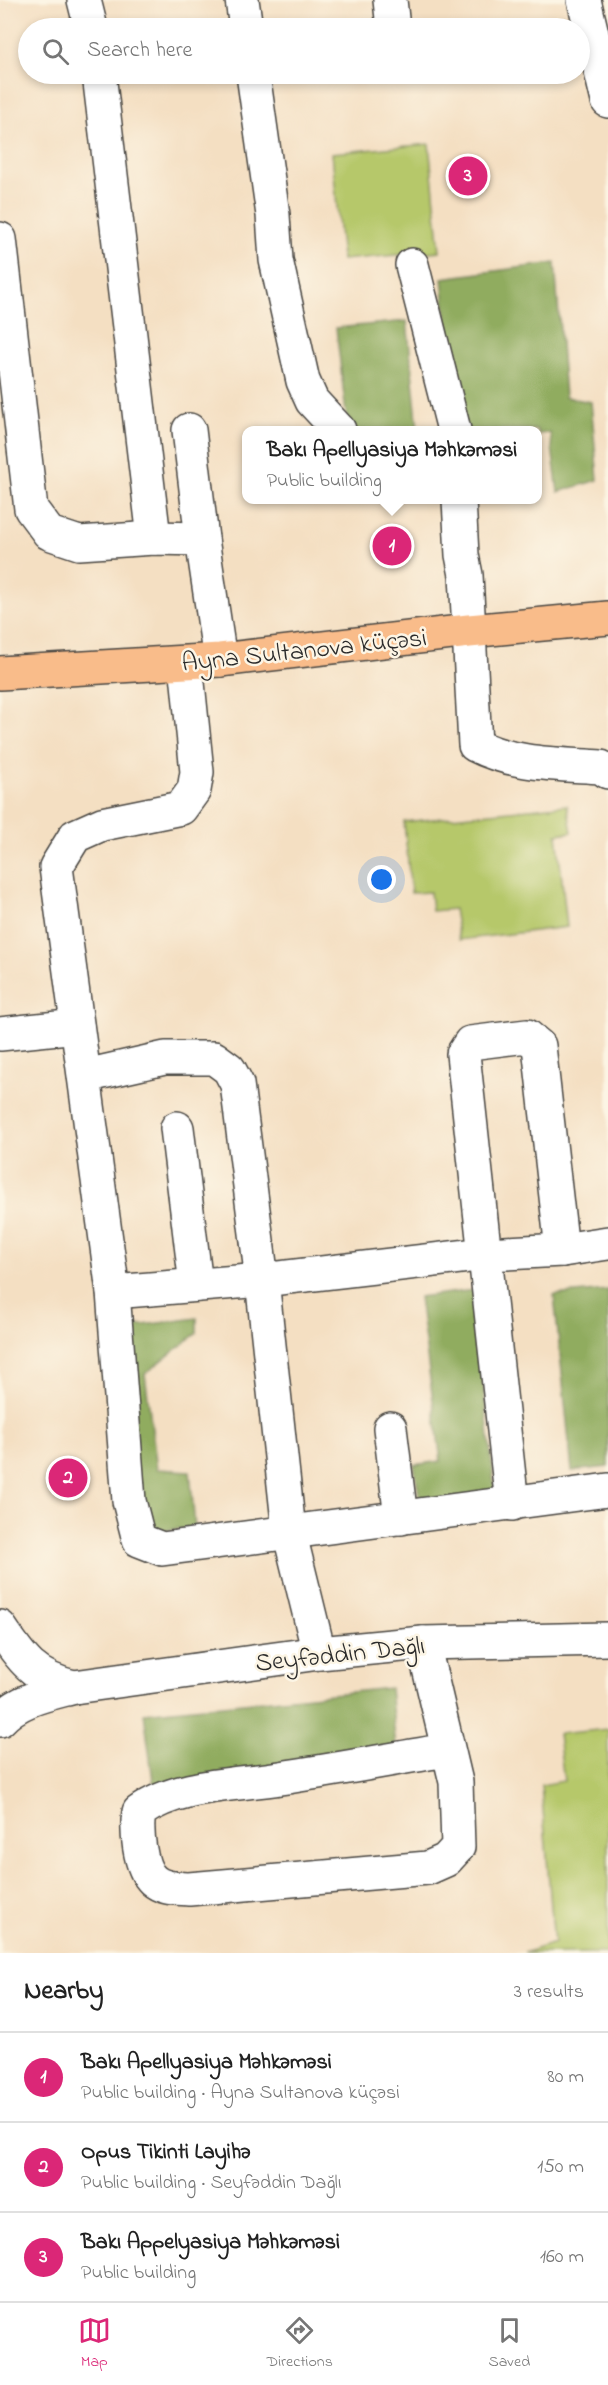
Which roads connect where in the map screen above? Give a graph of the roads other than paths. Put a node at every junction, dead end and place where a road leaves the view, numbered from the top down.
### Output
1 (84, 0) edge
2 (242, 0) edge
3 (390, 0) edge
4 (584, 0) edge
5 (88, 18) edge
6 (245, 18) edge
7 (392, 18) edge
8 (588, 18) edge
9 (590, 25) edge
10 (100, 84) edge
11 (254, 84) edge
12 (608, 101) edge
13 (0, 239) edge
14 (412, 265) dead end
15 (335, 426) edge
16 (453, 426) edge
17 (189, 430) dead end
18 (459, 504) edge
19 (154, 538) junction
20 (201, 539) junction
21 (608, 618) edge
22 (469, 631) junction
23 (220, 660) junction
24 (186, 663) junction
25 (0, 673) edge
26 (608, 772) edge
27 (77, 1026) junction
28 (0, 1034) edge
29 (85, 1076) junction
30 (177, 1128) dead end
31 (608, 1244) edge
32 (562, 1250) junction
33 (486, 1254) junction
34 (262, 1280) junction
35 (196, 1284) junction
36 (113, 1292) junction
37 (390, 1428) dead end
38 (608, 1490) edge
39 (512, 1504) junction
40 (401, 1518) junction
41 (289, 1531) junction
42 (0, 1627) edge
43 (608, 1639) edge
44 (423, 1643) junction
45 (319, 1653) junction
46 (74, 1688) junction
47 (0, 1720) edge
48 (447, 1750) junction

1 - 5 street
2 - 6 street
3 - 7 street
4 - 8 street
9 - 12 street
10 - 19 street
11 - 15 street
13 - 19 street
14 - 16 street
17 - 20 street
18 - 22 street
19 - 20 street
20 - 23 street
21 - 22 main road, Ayna Sultanova küçəsi
22 - 23 main road, Ayna Sultanova küçəsi
22 - 26 street
23 - 24 main road, Ayna Sultanova küçəsi
24 - 25 main road, Ayna Sultanova küçəsi
24 - 27 street
27 - 28 street
27 - 29 street
29 - 34 street
29 - 36 street
30 - 35 street
31 - 32 street
32 - 33 street
32 - 33 street
33 - 34 street
33 - 39 street
34 - 35 street
34 - 41 street
35 - 36 street
36 - 41 street
37 - 40 street
38 - 39 street
39 - 40 street
40 - 41 street
41 - 45 street
42 - 46 street
43 - 44 street, Seyfəddin Dağlı
44 - 45 street, Seyfəddin Dağlı
44 - 48 street
45 - 46 street, Seyfəddin Dağlı
46 - 47 street, Seyfəddin Dağlı
48 - 48 street

